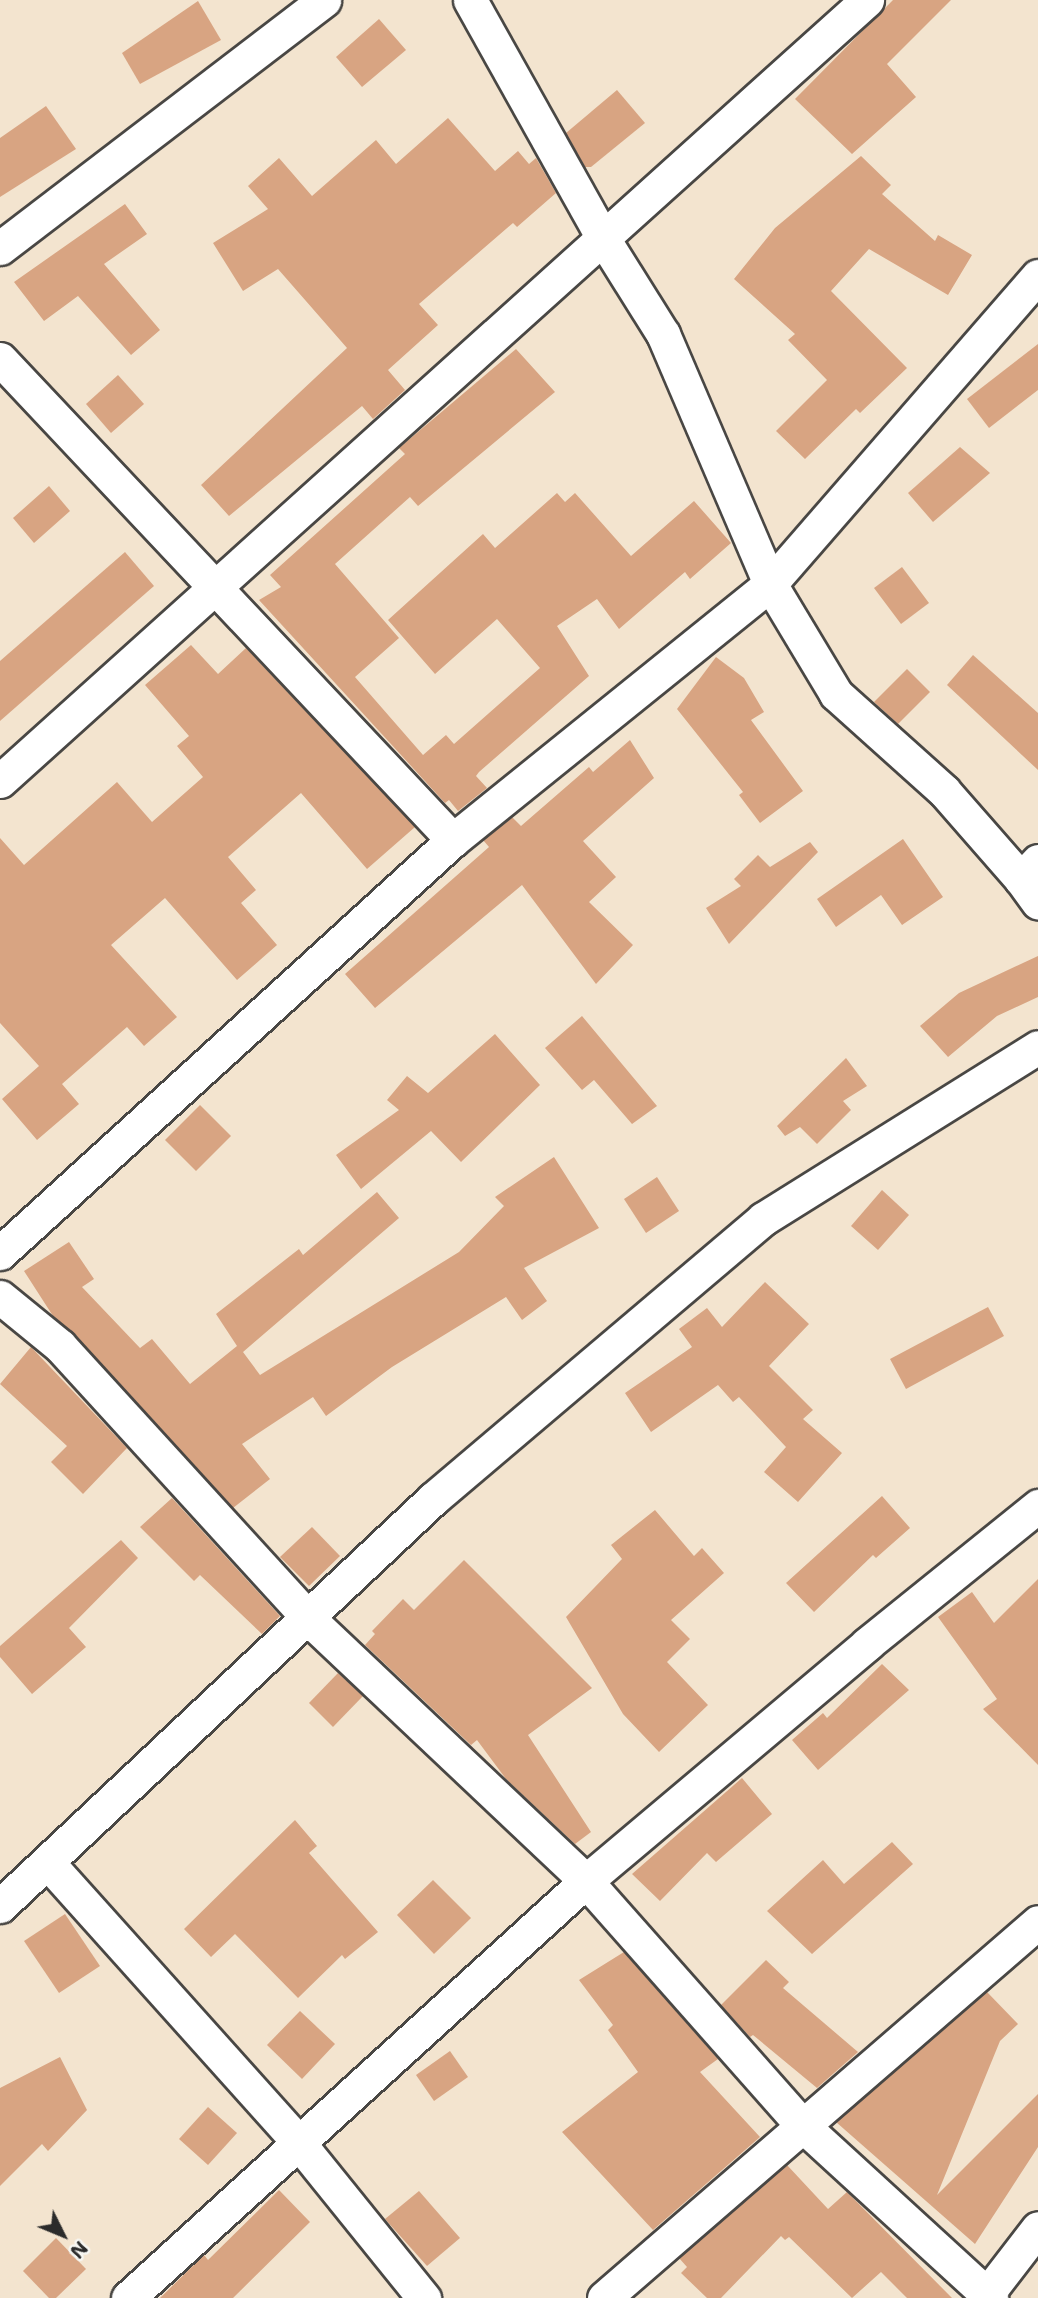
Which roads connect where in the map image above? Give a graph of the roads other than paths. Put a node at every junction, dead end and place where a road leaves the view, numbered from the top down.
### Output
1 (324, 0) edge
2 (470, 0) edge
3 (867, 0) edge
4 (604, 240) junction
5 (0, 248) edge
6 (1038, 276) edge
7 (0, 359) edge
8 (770, 584) junction
9 (218, 587) junction
10 (0, 782) edge
11 (453, 840) junction
12 (1032, 881) edge
13 (1038, 1047) edge
14 (0, 1253) edge
15 (0, 1297) edge
16 (1038, 1506) edge
17 (309, 1619) junction
18 (49, 1864) junction
19 (586, 1881) junction
20 (0, 1906) edge
21 (1038, 1922) edge
22 (802, 2124) junction
23 (298, 2142) junction
24 (1038, 2228) edge
25 (987, 2297) edge
26 (128, 2298) edge
27 (424, 2298) edge
28 (604, 2298) edge

1 - 5 street
2 - 4 street
3 - 4 street
4 - 8 street
4 - 9 street
6 - 8 street
7 - 9 street
8 - 11 street
8 - 12 street
9 - 10 street
9 - 11 street
11 - 14 street
13 - 17 street
15 - 17 street
16 - 19 street
17 - 18 street
17 - 19 street
18 - 20 street
18 - 23 street
19 - 22 street
19 - 23 street
21 - 22 street
22 - 25 street
22 - 28 street
23 - 26 street
23 - 27 street
24 - 25 street

